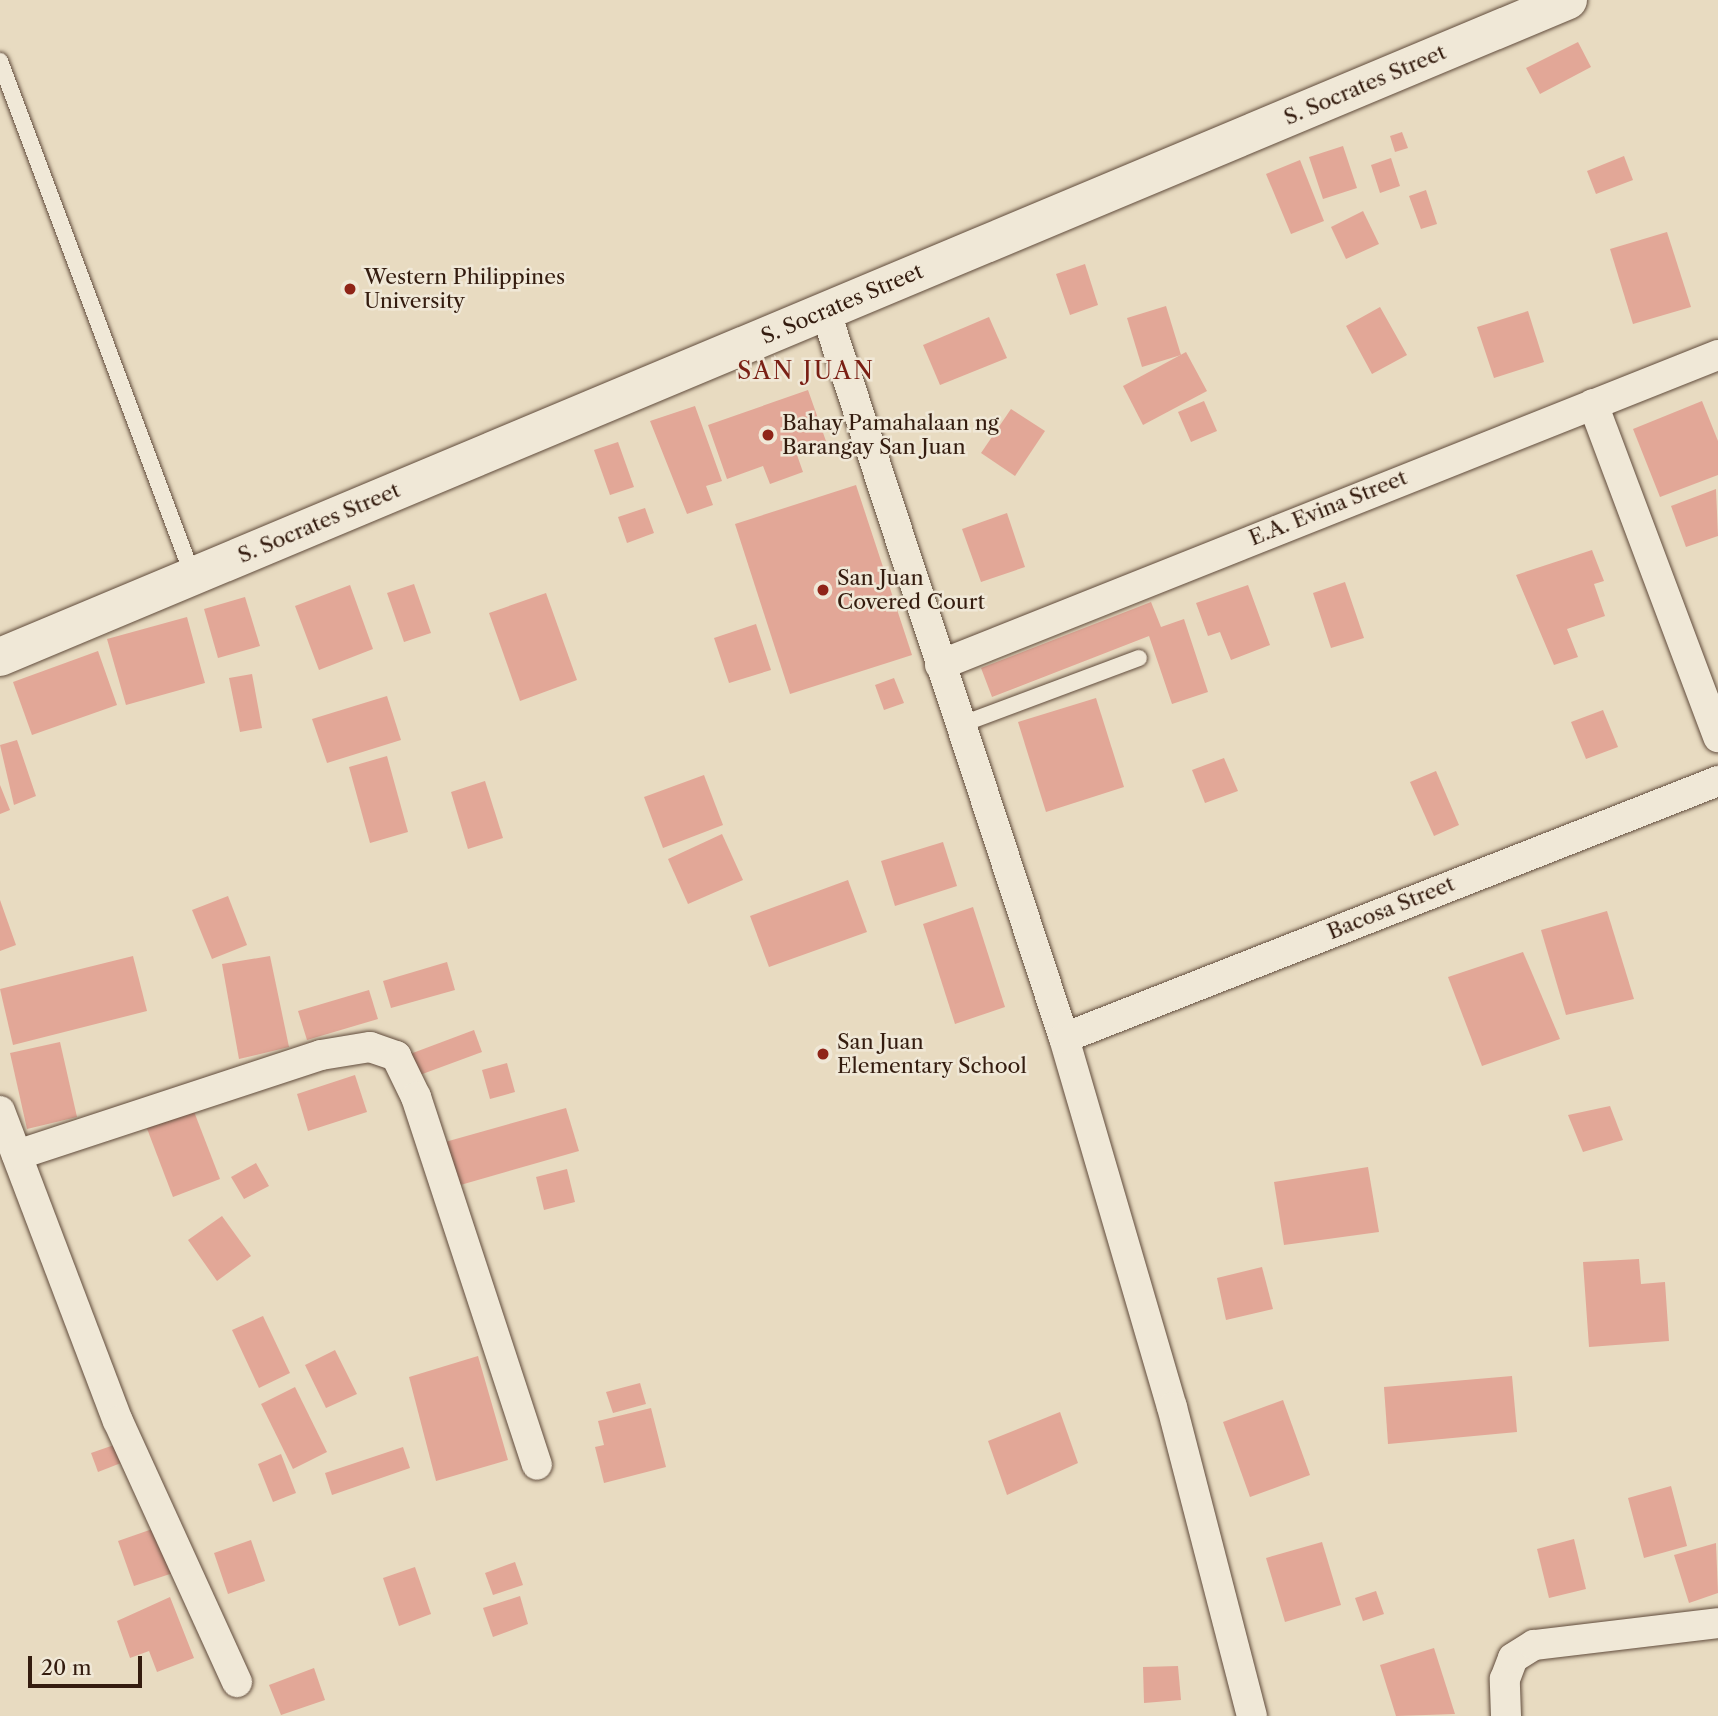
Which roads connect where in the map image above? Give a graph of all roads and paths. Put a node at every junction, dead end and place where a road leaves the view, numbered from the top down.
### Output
1 (1568, 0) edge
2 (0, 61) edge
3 (825, 310) junction
4 (1718, 355) edge
5 (1593, 404) junction
6 (193, 576) junction
7 (0, 657) edge
8 (1139, 658) dead end
9 (940, 665) junction
10 (960, 725) junction
11 (1718, 737) edge
12 (1718, 781) edge
13 (1064, 1038) junction
14 (0, 1111) edge
15 (17, 1156) junction
16 (537, 1465) dead end
17 (1718, 1623) edge
18 (237, 1682) dead end
19 (1252, 1716) edge
20 (1506, 1716) edge

1 - 3 street, S. Socrates Street
2 - 6 lane
3 - 6 street, S. Socrates Street
3 - 9 street
4 - 5 street, E.A. Evina Street
5 - 9 street, E.A. Evina Street
5 - 11 street
6 - 7 street, S. Socrates Street
8 - 10 lane
9 - 10 street
10 - 13 street
12 - 13 street, Bacosa Street
13 - 19 street
14 - 15 street
15 - 16 street
15 - 18 street
17 - 20 street

